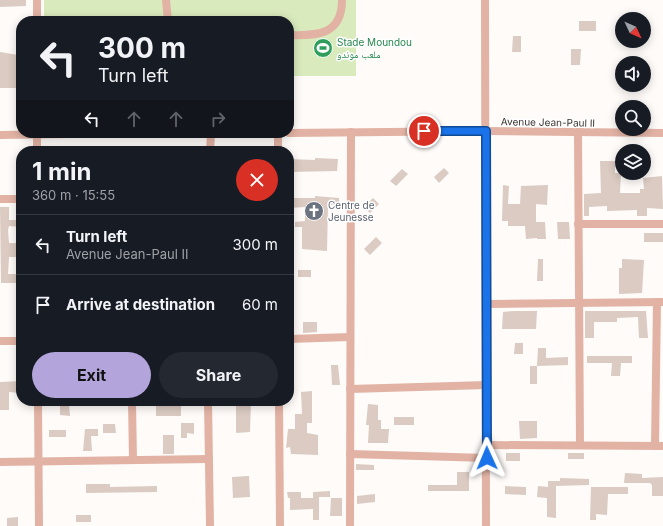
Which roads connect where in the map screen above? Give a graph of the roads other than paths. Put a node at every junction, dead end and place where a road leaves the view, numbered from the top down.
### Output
1 (37, 0) edge
2 (166, 0) edge
3 (342, 0) edge
4 (485, 0) edge
5 (37, 16) edge
6 (168, 16) edge
7 (294, 35) edge
8 (486, 131) junction
9 (351, 132) junction
10 (578, 132) junction
11 (294, 133) edge
12 (663, 133) edge
13 (0, 135) edge
14 (16, 135) edge
15 (16, 198) edge
16 (0, 199) edge
17 (578, 224) junction
18 (663, 224) edge
19 (579, 302) junction
20 (660, 302) edge
21 (487, 304) junction
22 (350, 337) junction
23 (294, 340) edge
24 (0, 341) edge
25 (16, 341) edge
26 (487, 385) junction
27 (350, 389) junction
28 (38, 406) edge
29 (132, 406) edge
30 (208, 406) edge
31 (279, 406) edge
32 (487, 445) junction
33 (580, 445) junction
34 (659, 446) edge
35 (350, 454) junction
36 (487, 458) junction
37 (209, 459) junction
38 (133, 460) junction
39 (0, 462) edge
40 (39, 462) junction
41 (39, 526) edge
42 (210, 526) edge
43 (280, 526) edge
44 (350, 526) edge
45 (486, 526) edge

1 - 5 street
2 - 6 street
3 - 7 street
4 - 8 street
8 - 9 street, Avenue Jean-Paul II
8 - 10 street, Avenue Jean-Paul II
8 - 21 street
9 - 11 street, Avenue Jean-Paul II
9 - 22 street
10 - 12 street, Avenue Jean-Paul II
10 - 17 street
13 - 14 street
15 - 16 street
17 - 18 street
17 - 19 street
19 - 20 street
19 - 21 street
19 - 33 street
20 - 34 street
21 - 26 street
22 - 23 street
22 - 27 street
24 - 25 street
26 - 27 street
26 - 32 street
27 - 35 street
28 - 40 street
29 - 38 street
30 - 37 street
31 - 43 street
32 - 33 street
32 - 36 street
33 - 34 street
35 - 36 street
35 - 44 street
36 - 45 street
37 - 38 street
37 - 42 street
38 - 40 street
39 - 40 street
40 - 41 street

